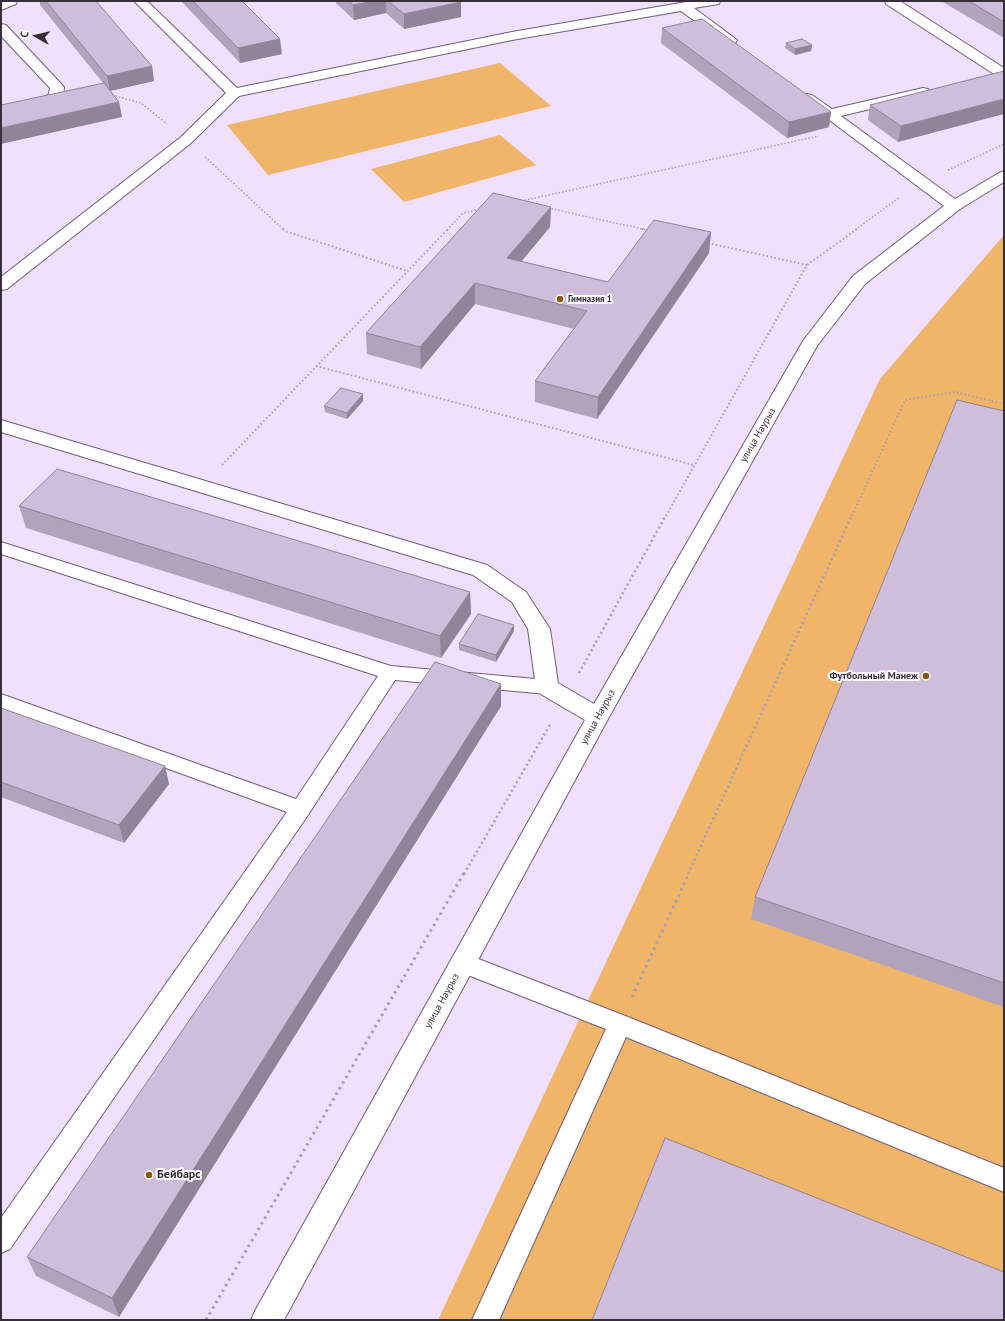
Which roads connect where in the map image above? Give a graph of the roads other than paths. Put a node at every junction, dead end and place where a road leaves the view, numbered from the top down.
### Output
1 (11, 1) edge
2 (140, 1) edge
3 (714, 1) edge
4 (891, 1) edge
5 (1, 6) edge
6 (683, 6) junction
7 (1, 28) edge
8 (740, 48) edge
9 (987, 77) edge
10 (935, 89) edge
11 (798, 91) edge
12 (234, 93) junction
13 (1, 114) edge
14 (830, 114) junction
15 (1004, 176) edge
16 (954, 206) junction
17 (1, 285) edge
18 (1, 426) edge
19 (1, 548) edge
20 (390, 673) junction
21 (547, 687) junction
22 (1, 701) edge
23 (598, 716) junction
24 (301, 808) junction
25 (463, 963) junction
26 (620, 1024) junction
27 (1004, 1180) edge
28 (1, 1240) edge
29 (267, 1320) edge
30 (485, 1320) edge

1 - 5 street
2 - 12 street
3 - 6 street
4 - 9 street
6 - 8 street
6 - 12 street
7 - 13 street
10 - 14 street
11 - 14 street
12 - 17 street
14 - 16 street
15 - 16 street, улица Наурыз
16 - 23 street, улица Наурыз
18 - 21 street
19 - 20 lane
20 - 21 lane
20 - 24 lane
21 - 23 street
22 - 24 lane
23 - 25 street, улица Наурыз
24 - 28 lane
25 - 26 lane
25 - 29 street, улица Наурыз
26 - 27 lane
26 - 30 lane

